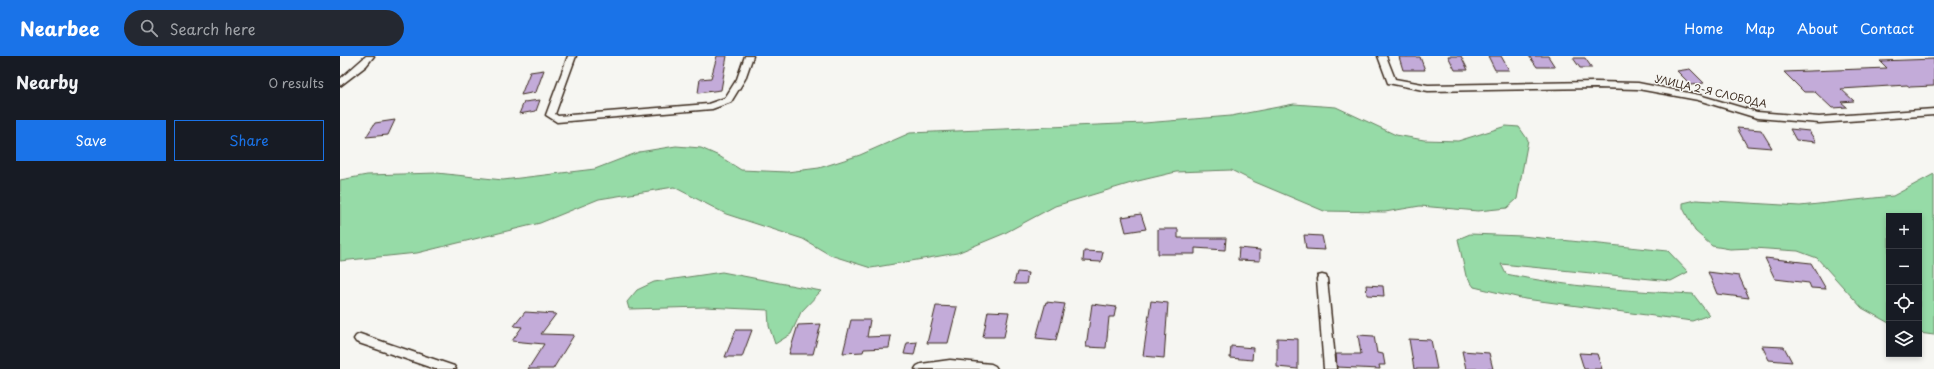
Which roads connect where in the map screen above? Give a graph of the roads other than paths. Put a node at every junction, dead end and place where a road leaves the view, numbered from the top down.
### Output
1 (370, 56) edge
2 (572, 56) edge
3 (749, 56) edge
4 (1382, 56) edge
5 (340, 83) edge
6 (1934, 112) edge
7 (1322, 279) dead end
8 (360, 339) dead end
9 (450, 369) edge
10 (921, 369) edge
11 (991, 369) edge
12 (1330, 369) edge

1 - 5 street
2 - 3 street
4 - 6 street, УЛИЦА 2-Я СЛОБОДА
7 - 12 street
8 - 9 street
10 - 11 street

